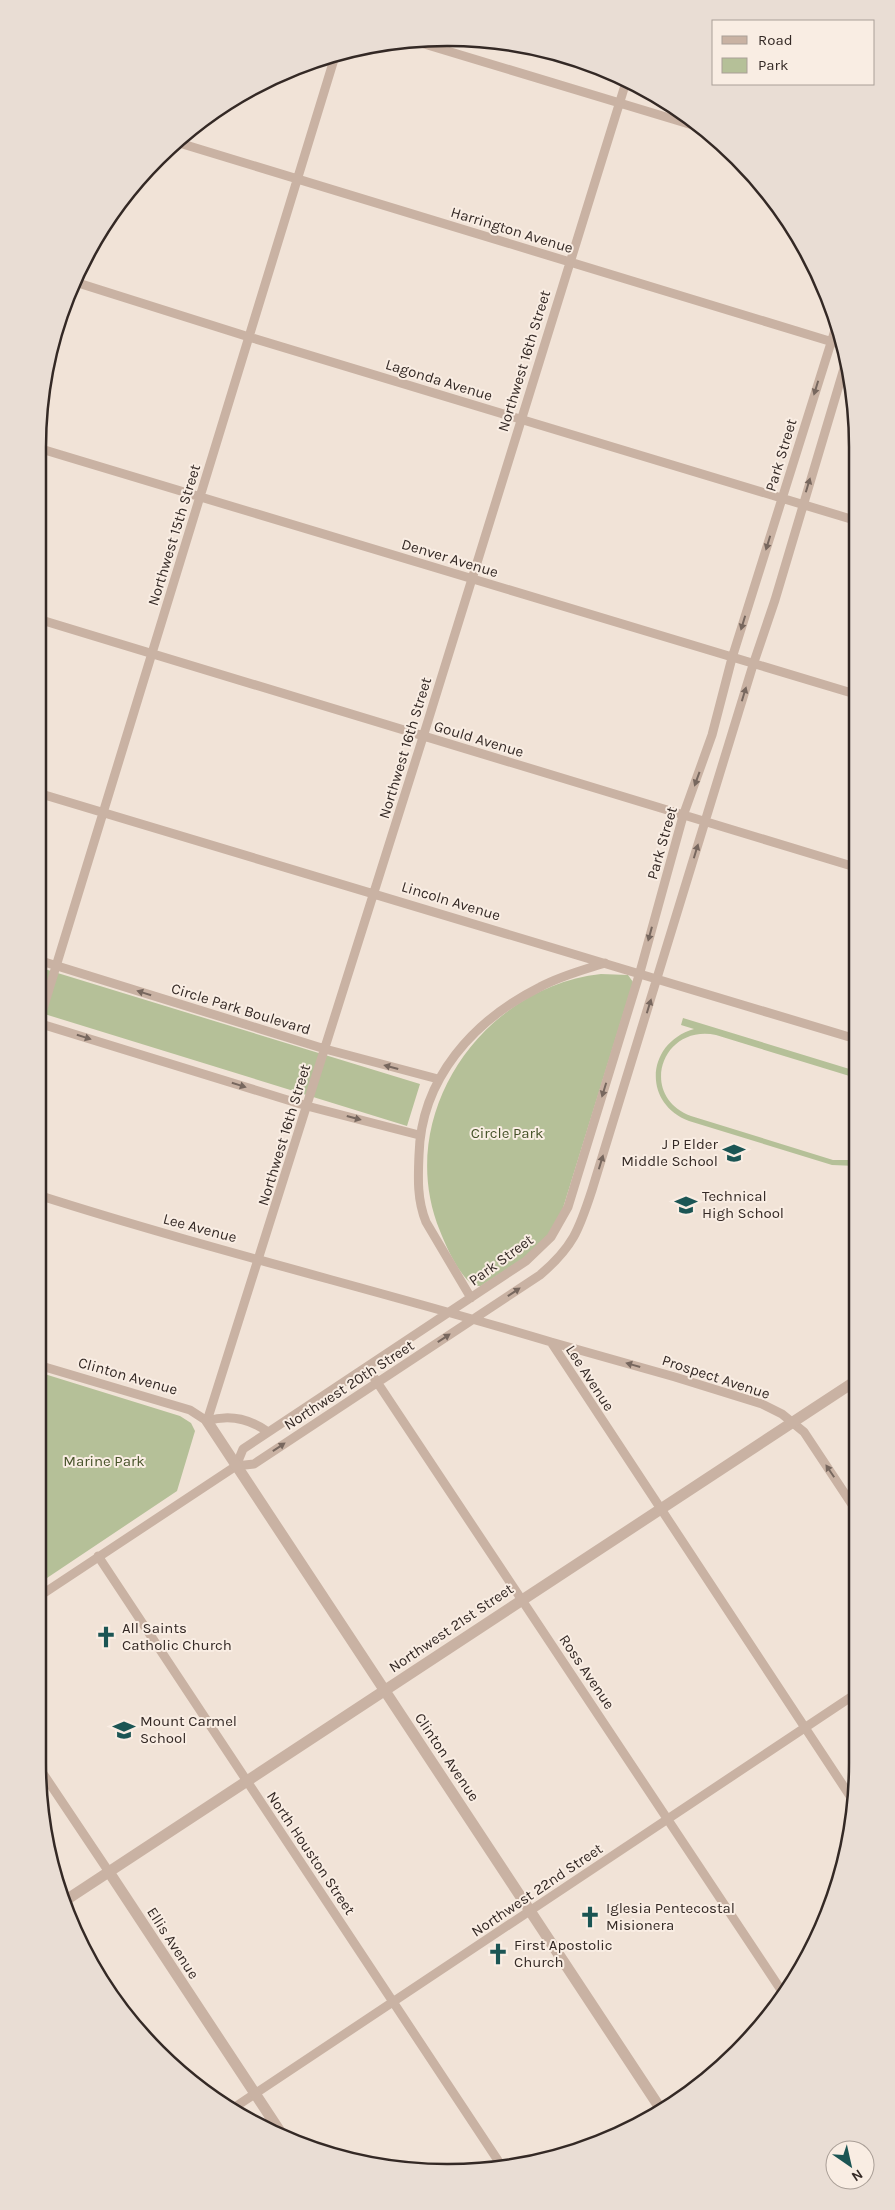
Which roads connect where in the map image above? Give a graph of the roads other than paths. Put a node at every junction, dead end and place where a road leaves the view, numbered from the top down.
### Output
1 (433, 47) edge
2 (333, 64) edge
3 (624, 88) edge
4 (619, 103) junction
5 (681, 122) edge
6 (185, 145) edge
7 (298, 179) junction
8 (570, 262) junction
9 (81, 284) edge
10 (249, 337) junction
11 (835, 342) edge
12 (835, 343) edge
13 (842, 375) edge
14 (521, 419) junction
15 (46, 451) edge
16 (782, 498) junction
17 (200, 499) junction
18 (802, 504) junction
19 (849, 518) edge
20 (471, 579) junction
21 (46, 621) edge
22 (152, 654) junction
23 (732, 658) junction
24 (753, 665) junction
25 (849, 692) edge
26 (423, 737) junction
27 (46, 795) edge
28 (103, 813) junction
29 (683, 816) junction
30 (705, 823) junction
31 (849, 865) edge
32 (374, 893) junction
33 (605, 962) junction
34 (46, 963) edge
35 (56, 966) junction
36 (640, 972) junction
37 (658, 978) junction
38 (46, 998) edge
39 (46, 1026) edge
40 (849, 1037) edge
41 (325, 1050) junction
42 (438, 1079) junction
43 (307, 1106) junction
44 (419, 1135) junction
45 (46, 1198) edge
46 (260, 1258) junction
47 (471, 1298) junction
48 (447, 1314) junction
49 (474, 1319) junction
50 (551, 1342) junction
51 (46, 1367) edge
52 (367, 1367) junction
53 (378, 1382) junction
54 (849, 1385) edge
55 (207, 1421) junction
56 (792, 1422) junction
57 (268, 1432) junction
58 (236, 1466) junction
59 (849, 1500) edge
60 (659, 1508) junction
61 (98, 1556) junction
62 (46, 1592) edge
63 (522, 1599) junction
64 (385, 1690) junction
65 (849, 1698) edge
66 (805, 1728) junction
67 (47, 1779) edge
68 (247, 1782) junction
69 (848, 1792) edge
70 (668, 1819) junction
71 (109, 1872) junction
72 (70, 1897) edge
73 (532, 1910) junction
74 (779, 1987) edge
75 (394, 2001) junction
76 (255, 2094) junction
77 (658, 2104) edge
78 (239, 2105) edge
79 (275, 2124) edge
80 (498, 2160) edge

1 - 4 street
2 - 7 street, Northwest 15th Street
3 - 4 street, Northwest 16th Street
4 - 5 street
4 - 8 street, Northwest 16th Street
6 - 7 street, Harrington Avenue
7 - 8 street, Harrington Avenue
7 - 10 street, Northwest 15th Street
8 - 11 street, Harrington Avenue
8 - 14 street, Northwest 16th Street
9 - 10 street, Lagonda Avenue
10 - 14 street, Lagonda Avenue
10 - 17 street, Northwest 15th Street
12 -> 16 street, Park Street
18 -> 13 street
14 - 16 street, Lagonda Avenue
14 - 20 street, Northwest 16th Street
15 - 17 street, Denver Avenue
16 - 18 street, Lagonda Avenue
16 -> 23 street, Park Street
17 - 20 street, Denver Avenue
17 - 22 street, Northwest 15th Street
18 - 19 street, Lagonda Avenue
18 - 24 street
20 - 23 street, Denver Avenue
20 - 26 street, Northwest 16th Street
21 - 22 street, Gould Avenue
22 - 26 street, Gould Avenue
22 - 28 street, Northwest 15th Street
23 - 24 street, Denver Avenue
23 -> 29 street, Park Street
24 - 25 street, Denver Avenue
30 -> 24 street
26 - 29 street, Gould Avenue
26 - 32 street, Northwest 16th Street
27 - 28 street, Lincoln Avenue
28 - 32 street, Lincoln Avenue
28 - 35 street, Northwest 15th Street
29 - 30 street, Gould Avenue
29 -> 36 street, Park Street
30 - 31 street, Gould Avenue
37 -> 30 street
32 - 33 street, Lincoln Avenue
32 - 41 street, Northwest 16th Street
33 - 36 street, Lincoln Avenue
33 - 42 street
34 - 35 street, Circle Park Boulevard
35 - 38 street, Northwest 15th Street
41 -> 35 street, Circle Park Boulevard
36 - 37 street, Lincoln Avenue
36 -> 47 street, Park Street
37 - 40 street, Lincoln Avenue
49 -> 37 street
39 -> 43 street
42 -> 41 street, Circle Park Boulevard
41 - 43 street, Northwest 16th Street
42 - 44 street
43 -> 44 street
43 - 46 street, Northwest 16th Street
44 - 47 street
45 - 46 street, Lee Avenue
46 - 48 street, Lee Avenue
46 - 55 street, Northwest 16th Street
47 - 48 street, Park Street
48 - 49 street, Lee Avenue
48 - 52 street, Northwest 20th Street
49 - 50 street, Lee Avenue
53 -> 49 street, Northwest 20th Street
56 -> 50 street, Prospect Avenue
50 - 60 street, Lee Avenue
51 - 55 street, Clinton Avenue
52 - 53 street, Ross Avenue
52 - 57 street, Northwest 20th Street
58 -> 53 street, Northwest 20th Street
53 - 63 street, Ross Avenue
54 - 56 street, Northwest 21st Street
55 - 57 street
55 - 58 street, Clinton Avenue
59 -> 56 street, Prospect Avenue
56 - 60 street, Northwest 21st Street
57 - 58 street, Northwest 20th Street
58 - 61 street, Northwest 20th Street
58 - 64 street, Clinton Avenue
60 - 63 street, Northwest 21st Street
60 - 66 street, Lee Avenue
61 - 62 street, Northwest 20th Street
61 - 68 street, North Houston Street
63 - 64 street, Northwest 21st Street
63 - 70 street, Ross Avenue
64 - 68 street, Northwest 21st Street
64 - 73 street, Clinton Avenue
65 - 66 street, Northwest 22nd Street
66 - 69 street, Lee Avenue
66 - 70 street, Northwest 22nd Street
67 - 71 street, Ellis Avenue
68 - 71 street, Northwest 21st Street
68 - 75 street, North Houston Street
70 - 73 street, Northwest 22nd Street
70 - 74 street, Ross Avenue
71 - 72 street, Northwest 21st Street
71 - 76 street, Ellis Avenue
73 - 75 street, Northwest 22nd Street
73 - 77 street, Clinton Avenue
75 - 76 street, Northwest 22nd Street
75 - 80 street, North Houston Street
76 - 78 street, Northwest 22nd Street
76 - 79 street, Ellis Avenue

